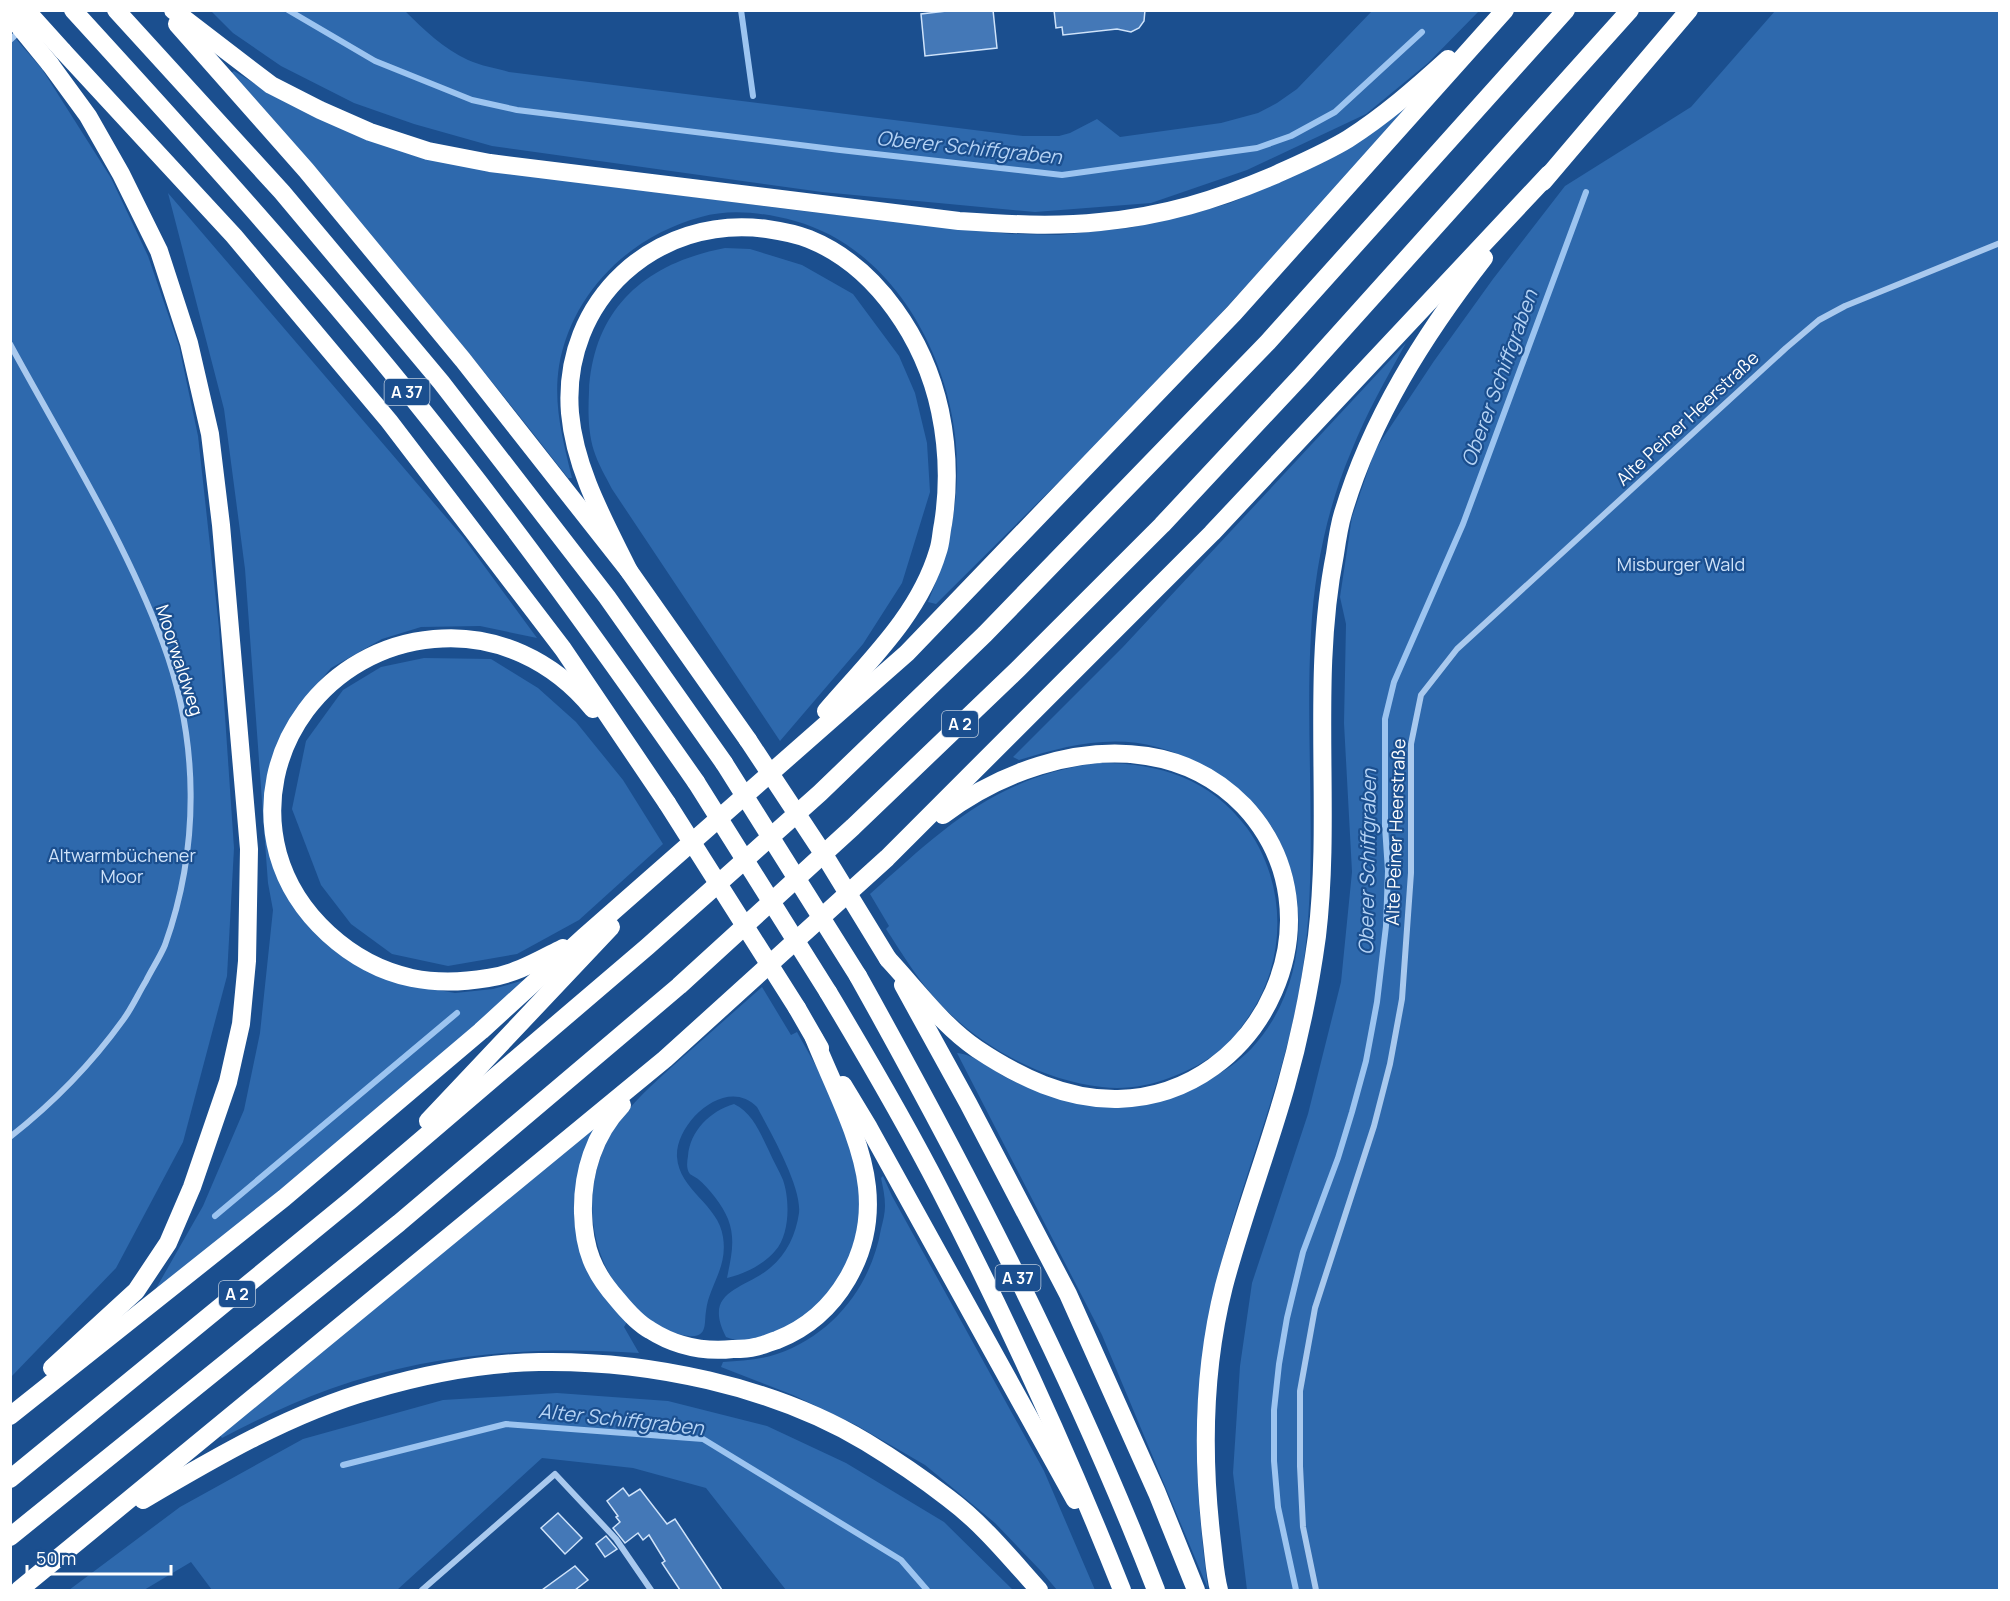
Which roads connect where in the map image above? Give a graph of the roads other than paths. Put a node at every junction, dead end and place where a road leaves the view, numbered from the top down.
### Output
1 (26, 10) edge
2 (42, 10) edge
3 (73, 10) edge
4 (116, 10) edge
5 (166, 10) edge
6 (173, 10) edge
7 (1504, 10) edge
8 (1566, 10) edge
9 (1629, 10) edge
10 (1689, 10) edge
11 (10, 15) edge
12 (10, 40) edge
13 (1549, 174) junction
14 (2000, 243) edge
15 (10, 344) edge
16 (628, 571) junction
17 (788, 756) junction
18 (642, 768) junction
19 (682, 851) junction
20 (887, 858) junction
21 (584, 937) junction
22 (888, 959) junction
23 (814, 1038) junction
24 (665, 1059) junction
25 (10, 1137) edge
26 (352, 1199) junction
27 (10, 1403) edge
28 (10, 1416) edge
29 (10, 1479) edge
30 (93, 1530) junction
31 (10, 1537) edge
32 (1112, 1565) junction
33 (19, 1590) edge
34 (422, 1590) edge
35 (651, 1590) edge
36 (1039, 1590) edge
37 (1122, 1590) edge
38 (1156, 1590) edge
39 (1196, 1590) edge
40 (1219, 1590) edge
41 (1316, 1590) edge

1 - 18 highway, bridge
2 - 12 street
3 - 32 highway, A 37, bridge
4 - 38 highway, A 37, bridge
5 - 16 highway
6 - 7 highway
7 - 17 highway
8 - 26 highway, A 2
9 - 31 highway, A 2
10 - 13 highway
11 - 27 highway, bridge
13 - 20 highway
13 - 40 highway
14 - 41 street, Alte Peiner Heerstraße
15 - 25 street, Moorwaldweg
16 - 17 highway
16 - 22 highway, bridge
17 - 19 highway
18 - 21 highway
18 - 23 highway, bridge
19 - 21 highway
19 - 26 highway
20 - 22 highway
20 - 24 highway
21 - 28 highway
22 - 39 highway
23 - 24 highway
23 - 32 highway
24 - 30 highway
26 - 29 highway, A 2
30 - 33 highway
30 - 36 highway
32 - 37 highway, A 37
34 - 35 street

